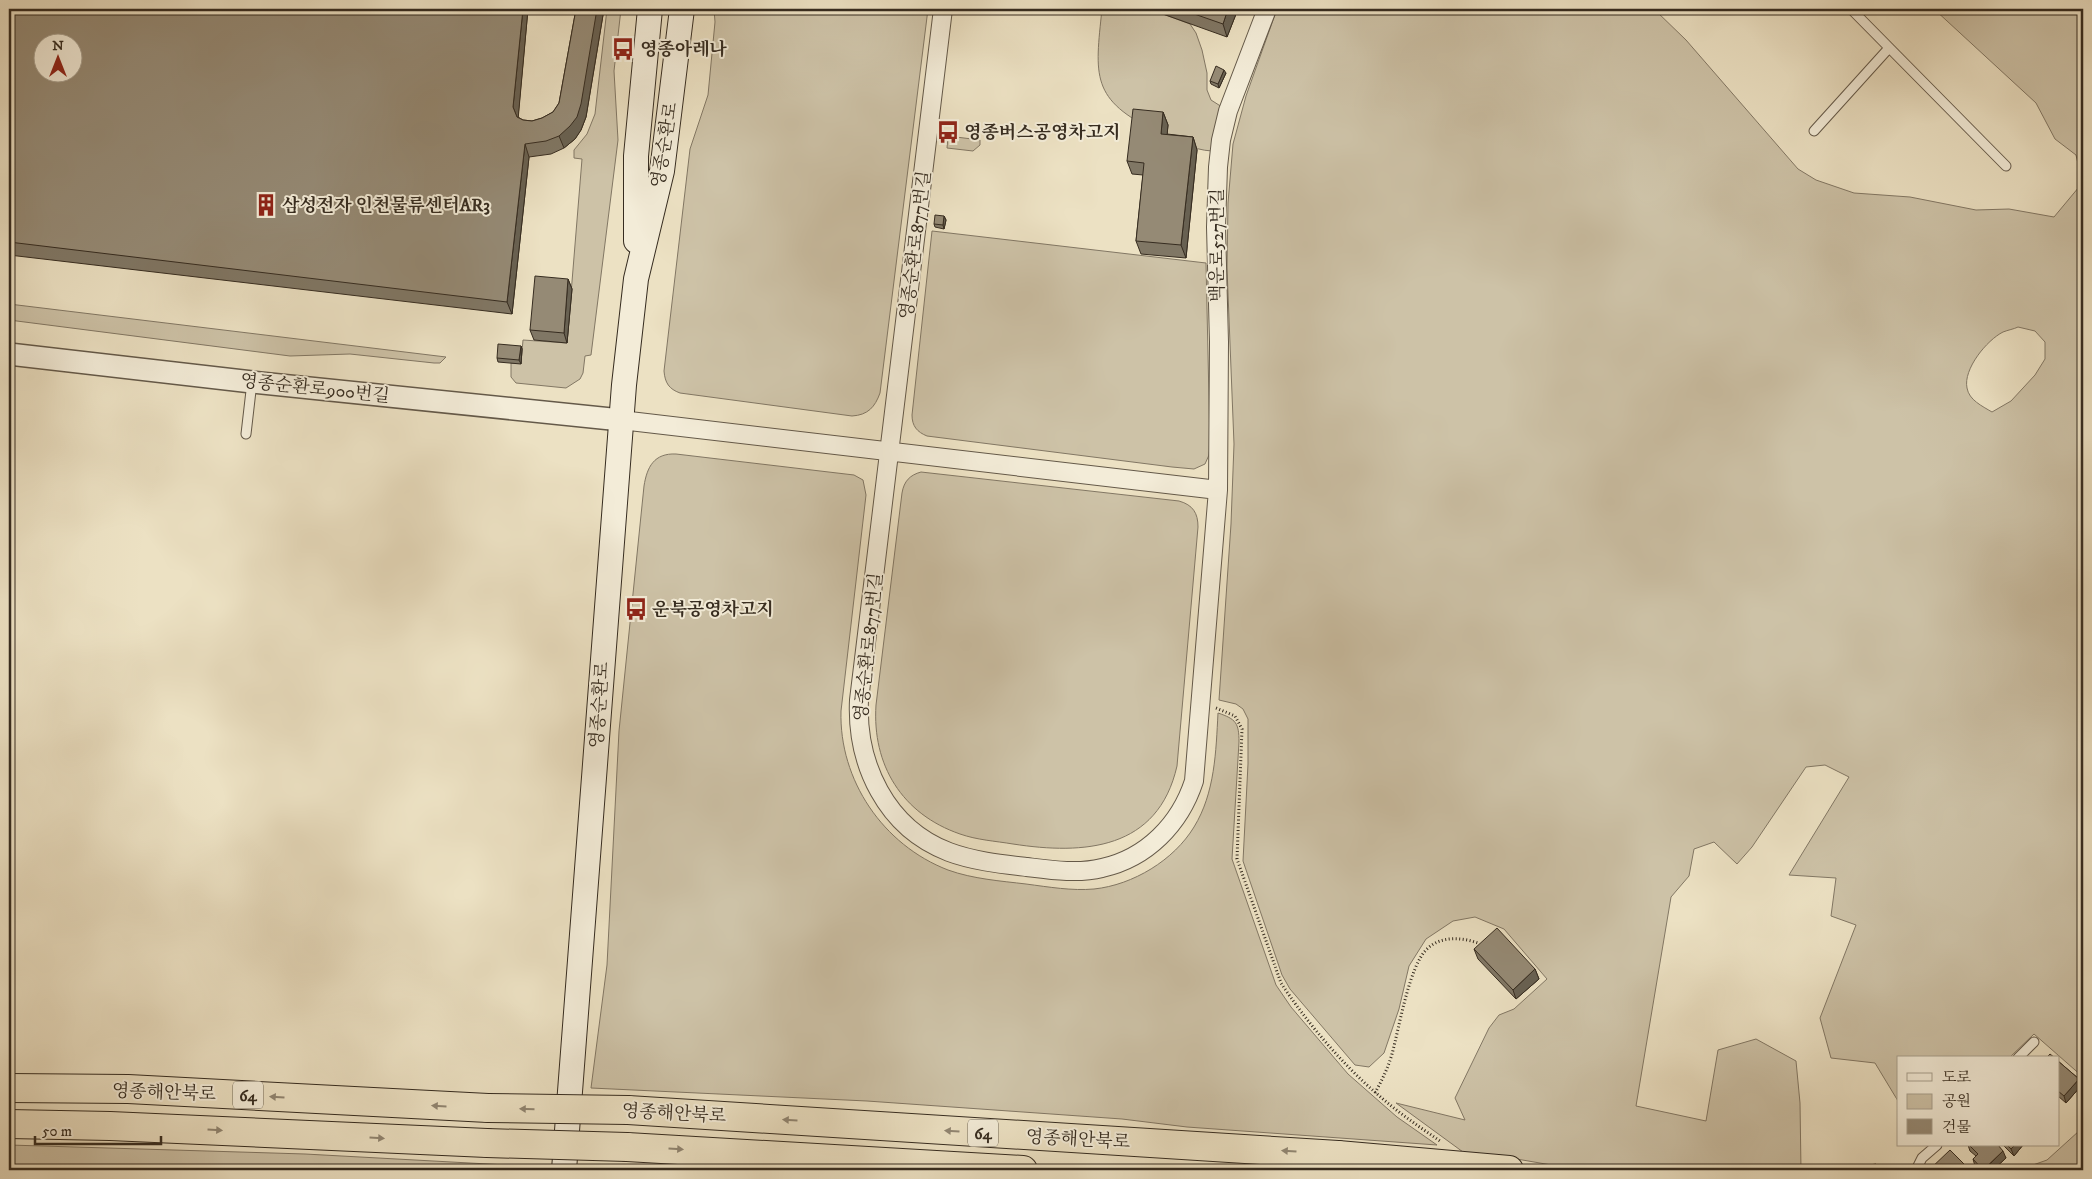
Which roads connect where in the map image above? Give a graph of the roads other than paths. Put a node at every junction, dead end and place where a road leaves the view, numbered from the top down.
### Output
1 (650, 9) edge
2 (682, 9) edge
3 (944, 9) edge
4 (1267, 9) edge
5 (1851, 9) edge
6 (1889, 48) junction
7 (1814, 131) dead end
8 (2006, 166) dead end
9 (636, 279) junction
10 (9, 354) edge
11 (252, 382) junction
12 (621, 420) junction
13 (246, 434) dead end
14 (890, 451) junction
15 (1218, 490) junction
16 (2034, 1042) dead end
17 (2020, 1056) edge
18 (9, 1075) edge
19 (9, 1088) edge
20 (128, 1089) junction
21 (9, 1124) edge
22 (1936, 1146) edge
23 (564, 1170) edge
24 (1023, 1170) edge
25 (1509, 1170) edge
26 (1916, 1170) edge

1 - 9 main road, 영종순환로
2 - 9 main road, 영종순환로
3 - 14 street, 영종순환로877번길
4 - 15 street, 백운로527번길
5 - 6 lane
6 - 7 lane
6 - 8 lane
9 - 12 main road, 영종순환로
10 - 11 street, 영종순환로900번길
11 - 12 street, 영종순환로900번길
11 - 13 lane
12 - 14 street
12 - 23 main road, 영종순환로
14 - 15 street
14 - 15 street, 영종순환로877번길
16 - 17 lane
18 - 20 highway
19 - 20 highway, 영종해안북로 / 64
25 -> 20 highway, 영종해안북로 / 64, bridge
21 -> 24 highway, 영종해안북로 / 64, bridge
22 - 26 lane

